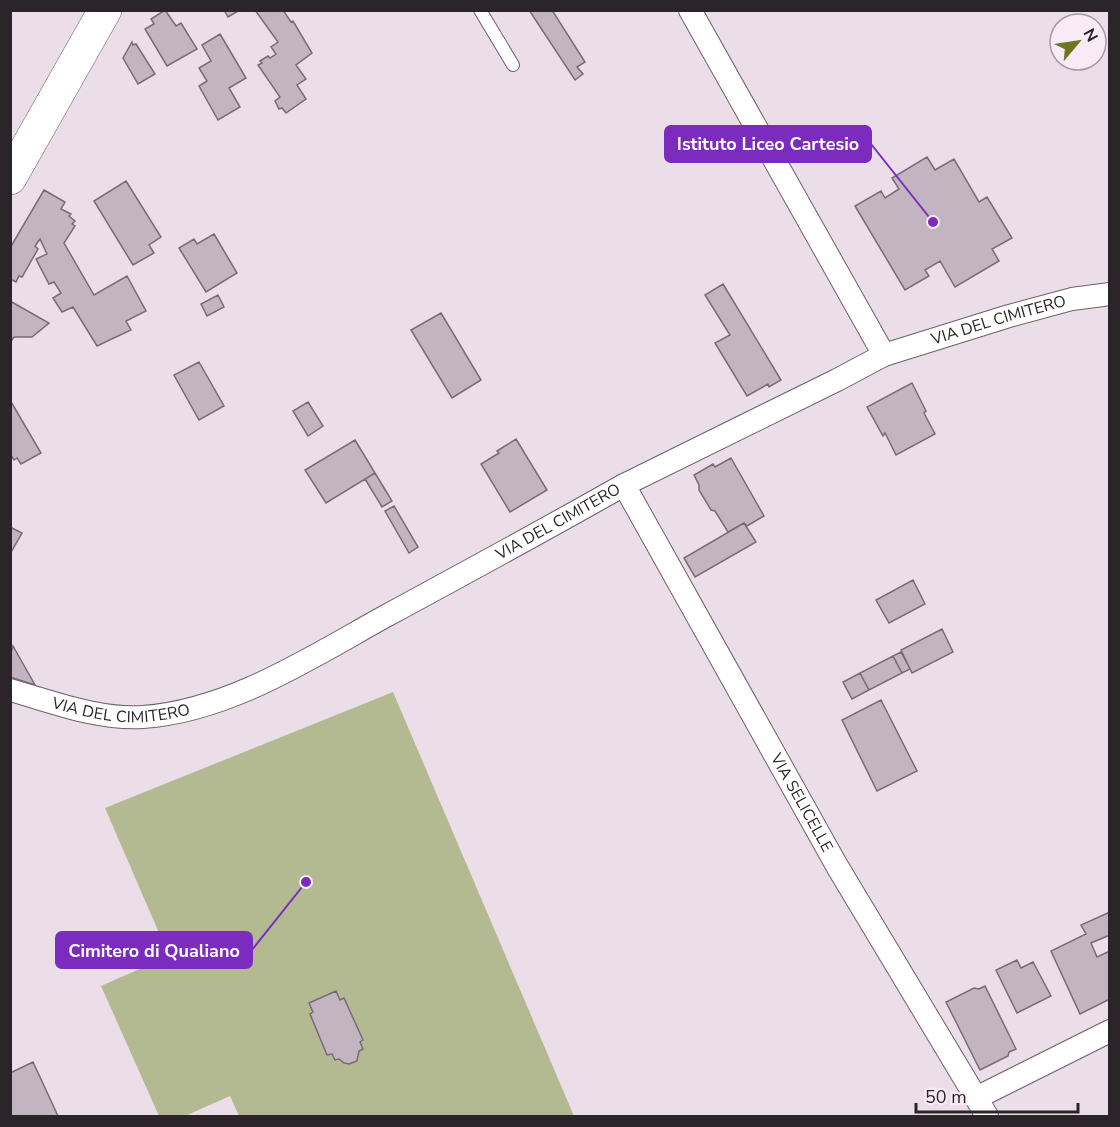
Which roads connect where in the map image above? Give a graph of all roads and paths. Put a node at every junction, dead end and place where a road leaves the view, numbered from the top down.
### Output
1 (105, 10) edge
2 (480, 10) edge
3 (690, 10) edge
4 (513, 65) dead end
5 (10, 178) edge
6 (1110, 294) edge
7 (884, 355) junction
8 (624, 484) junction
9 (10, 690) edge
10 (1110, 1031) edge
11 (981, 1107) edge

1 - 5 main road
2 - 4 lane
3 - 7 street
6 - 7 street, VIA DEL CIMITERO
7 - 8 street, VIA DEL CIMITERO
8 - 9 street, VIA DEL CIMITERO
8 - 11 street, VIA SELICELLE
10 - 11 street

